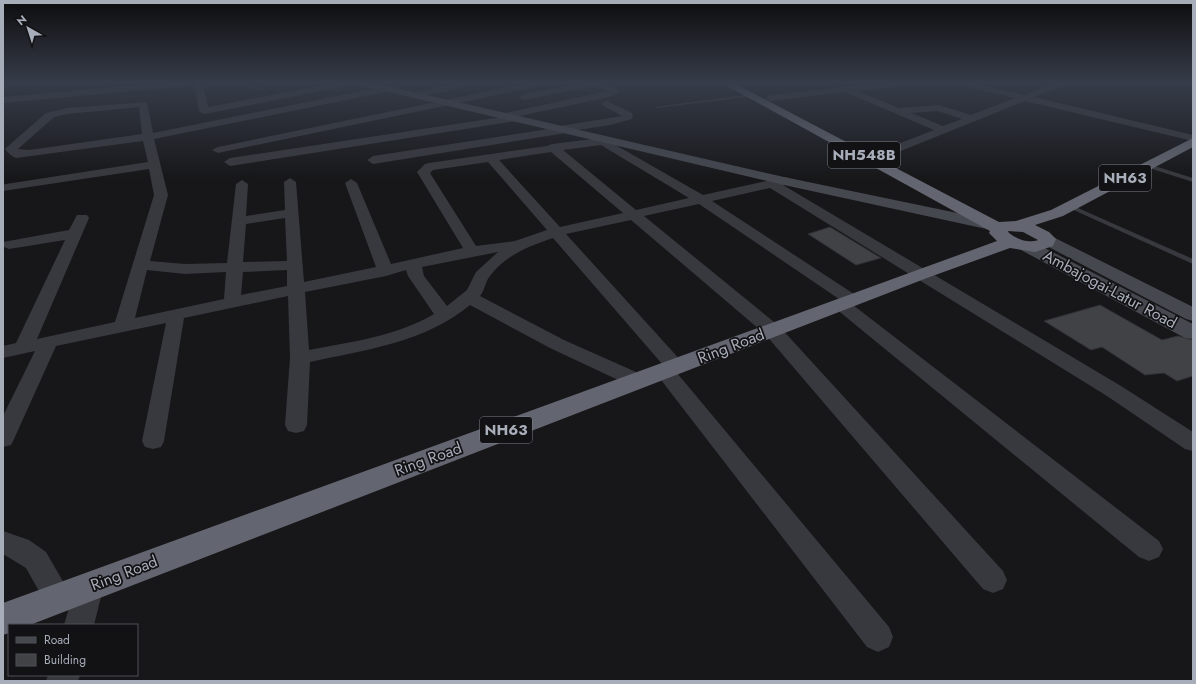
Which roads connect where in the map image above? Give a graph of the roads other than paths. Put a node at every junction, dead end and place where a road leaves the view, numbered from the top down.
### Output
1 (50, 115) edge
2 (145, 115) edge
3 (252, 115) edge
4 (378, 115) edge
5 (418, 115) edge
6 (501, 115) edge
7 (520, 115) edge
8 (626, 115) edge
9 (792, 115) edge
10 (801, 115) edge
11 (907, 115) edge
12 (959, 115) edge
13 (982, 115) edge
14 (1098, 115) edge
15 (366, 117) junction
16 (511, 117) junction
17 (972, 119) junction
18 (432, 122) dead end
19 (257, 128) dead end
20 (380, 130) dead end
21 (563, 130) junction
22 (943, 130) junction
23 (148, 137) junction
24 (1193, 138) edge
25 (601, 139) junction
26 (262, 141) junction
27 (1193, 142) edge
28 (552, 148) junction
29 (218, 150) dead end
30 (490, 157) junction
31 (877, 157) junction
32 (373, 160) dead end
33 (230, 162) dead end
34 (154, 165) junction
35 (1148, 166) junction
36 (1193, 180) edge
37 (290, 182) dead end
38 (351, 183) dead end
39 (778, 183) junction
40 (242, 184) dead end
41 (6, 188) dead end
42 (700, 200) junction
43 (1063, 210) junction
44 (291, 213) junction
45 (633, 214) junction
46 (82, 218) dead end
47 (239, 221) junction
48 (556, 232) junction
49 (1018, 233) junction
50 (74, 234) junction
51 (9, 244) dead end
52 (517, 245) junction
53 (472, 251) junction
54 (1193, 262) edge
55 (413, 264) junction
56 (142, 265) junction
57 (296, 265) junction
58 (235, 268) junction
59 (386, 270) junction
60 (920, 274) junction
61 (297, 290) junction
62 (469, 297) junction
63 (846, 302) junction
64 (232, 304) junction
65 (444, 315) junction
66 (1193, 315) edge
67 (176, 316) junction
68 (123, 327) junction
69 (772, 330) junction
70 (1193, 333) edge
71 (48, 343) junction
72 (23, 348) junction
73 (3, 352) edge
74 (300, 358) junction
75 (671, 369) junction
76 (638, 381) junction
77 (296, 425) dead end
78 (3, 439) edge
79 (153, 441) dead end
80 (1193, 443) edge
81 (3, 542) edge
82 (1149, 549) dead end
83 (993, 580) dead end
84 (90, 585) junction
85 (58, 598) junction
86 (3, 619) edge
87 (79, 624) edge
88 (878, 637) dead end

1 - 23 street
2 - 23 street
3 - 23 street
4 - 15 street
5 - 18 street
6 - 16 main road
7 - 16 street
8 - 21 street
9 - 31 highway, Ambajogai-Latur Road / NH548B
10 - 31 highway, NH548B
11 - 22 street
12 - 17 street
13 - 17 street
14 - 24 street
15 - 20 street
15 - 26 street
16 - 21 main road
16 - 33 street
17 - 22 street
19 - 26 street
21 - 25 main road
21 - 32 street
22 - 31 street
23 - 34 street
25 - 28 street
25 - 39 main road
25 - 42 street
26 - 29 street
27 - 35 highway, NH63
28 - 30 street
28 - 45 street
30 - 48 street
30 - 53 street
31 - 49 highway, Ambajogai-Latur Road / NH548B
31 - 49 highway, NH548B
34 - 41 street
34 - 56 street
35 - 36 lane
35 - 43 highway, NH63
37 - 44 street
38 - 59 street
39 - 42 street
39 - 49 main road
39 - 60 street
40 - 47 street
42 - 45 street
42 - 63 street
43 - 49 highway, NH63
43 - 49 highway, NH63
43 - 54 lane
44 - 47 street
44 - 57 street
45 - 48 street
45 - 69 street
46 - 50 street
47 - 58 street
48 - 52 street
48 - 75 street
49 - 60 highway, Ring Road / NH63
49 - 66 main road, Ambajogai-Latur Road
49 - 70 main road, Ambajogai-Latur Road
50 - 51 street
50 - 72 street
52 - 53 street
52 - 62 street
53 - 55 street
55 - 59 street
55 - 65 street
56 - 58 street
56 - 68 street
57 - 58 street
57 - 61 street
58 - 64 street
59 - 61 street
60 - 63 highway, Ring Road / NH63
60 - 80 street
61 - 64 street
61 - 74 street
62 - 65 street
62 - 76 street
63 - 69 highway, Ring Road / NH63
63 - 82 street
64 - 67 street
65 - 74 street
67 - 68 street
67 - 79 street
68 - 71 street
69 - 75 highway, Ring Road / NH63
69 - 83 street
71 - 72 street
71 - 78 street
72 - 73 street
74 - 77 street
75 - 76 highway, Ring Road / NH63
75 - 88 street
76 - 84 highway, Ring Road / NH63
81 - 85 street
84 - 85 highway, Ring Road / NH63
84 - 87 street
85 - 86 highway, Ring Road / NH63

